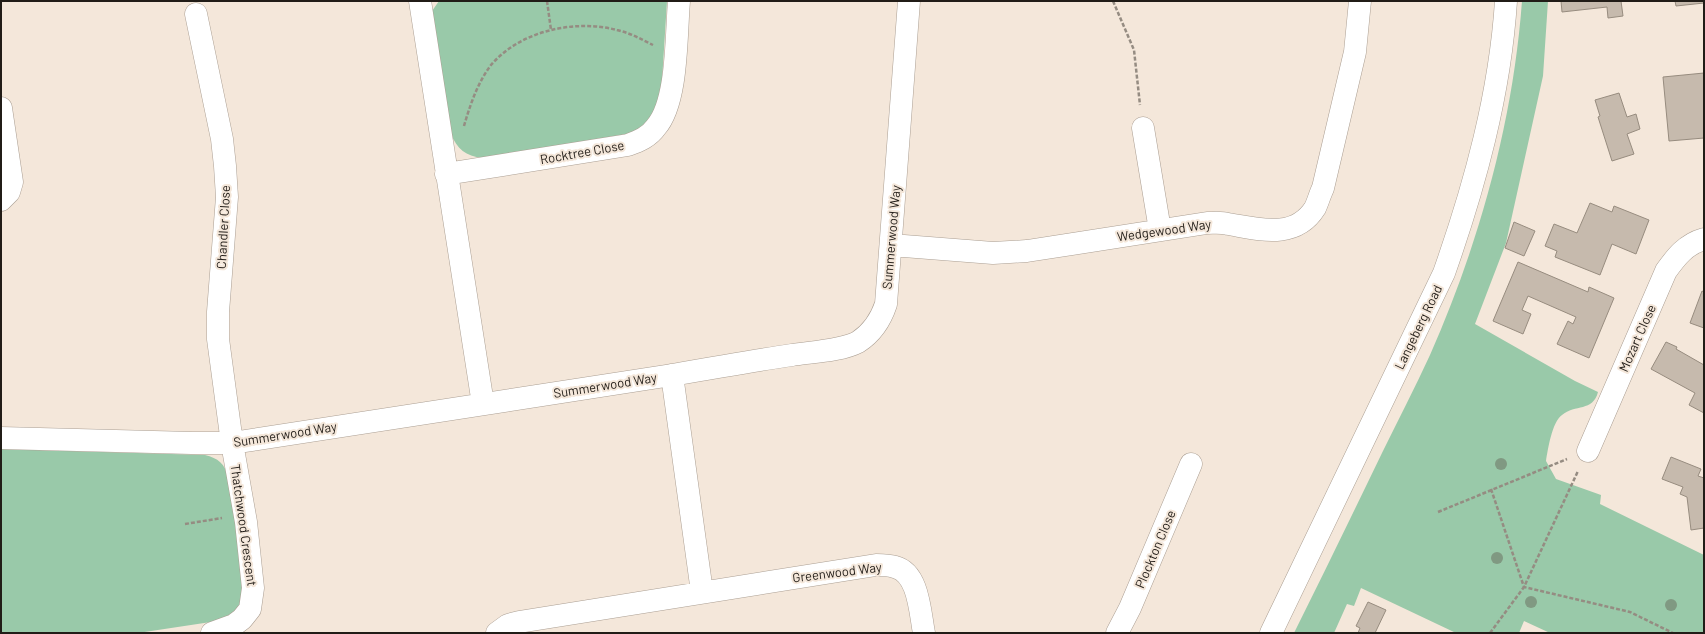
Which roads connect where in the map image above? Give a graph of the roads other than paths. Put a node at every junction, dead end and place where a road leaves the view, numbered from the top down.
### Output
1 (420, 1) edge
2 (679, 1) edge
3 (909, 1) edge
4 (1360, 1) edge
5 (1506, 1) edge
6 (196, 14) dead end
7 (1, 108) edge
8 (1143, 128) road end
9 (446, 174) junction
10 (1, 200) edge
11 (1160, 230) junction
12 (1704, 239) edge
13 (891, 245) junction
14 (672, 375) junction
15 (483, 404) junction
16 (1, 438) edge
17 (232, 443) junction
18 (1588, 451) road end
19 (1191, 464) dead end
20 (702, 592) junction
21 (212, 633) edge
22 (497, 633) edge
23 (924, 633) edge
24 (1117, 633) edge
25 (1271, 633) edge

1 - 9 street
2 - 9 street, Rocktree Close
3 - 13 street, Summerwood Way
4 - 11 street, Wedgewood Way
5 - 25 street, Langeberg Road
6 - 17 street, Chandler Close
7 - 10 street
8 - 11 street
9 - 15 street
11 - 13 street, Wedgewood Way
12 - 18 street, Mozart Close
13 - 14 street, Summerwood Way
14 - 15 street, Summerwood Way
14 - 20 street
15 - 17 street, Summerwood Way
16 - 17 street, Summerwood Way
17 - 21 street, Thatchwood Crescent
19 - 24 street, Plockton Close
20 - 22 street, Greenwood Way
20 - 23 street, Greenwood Way

